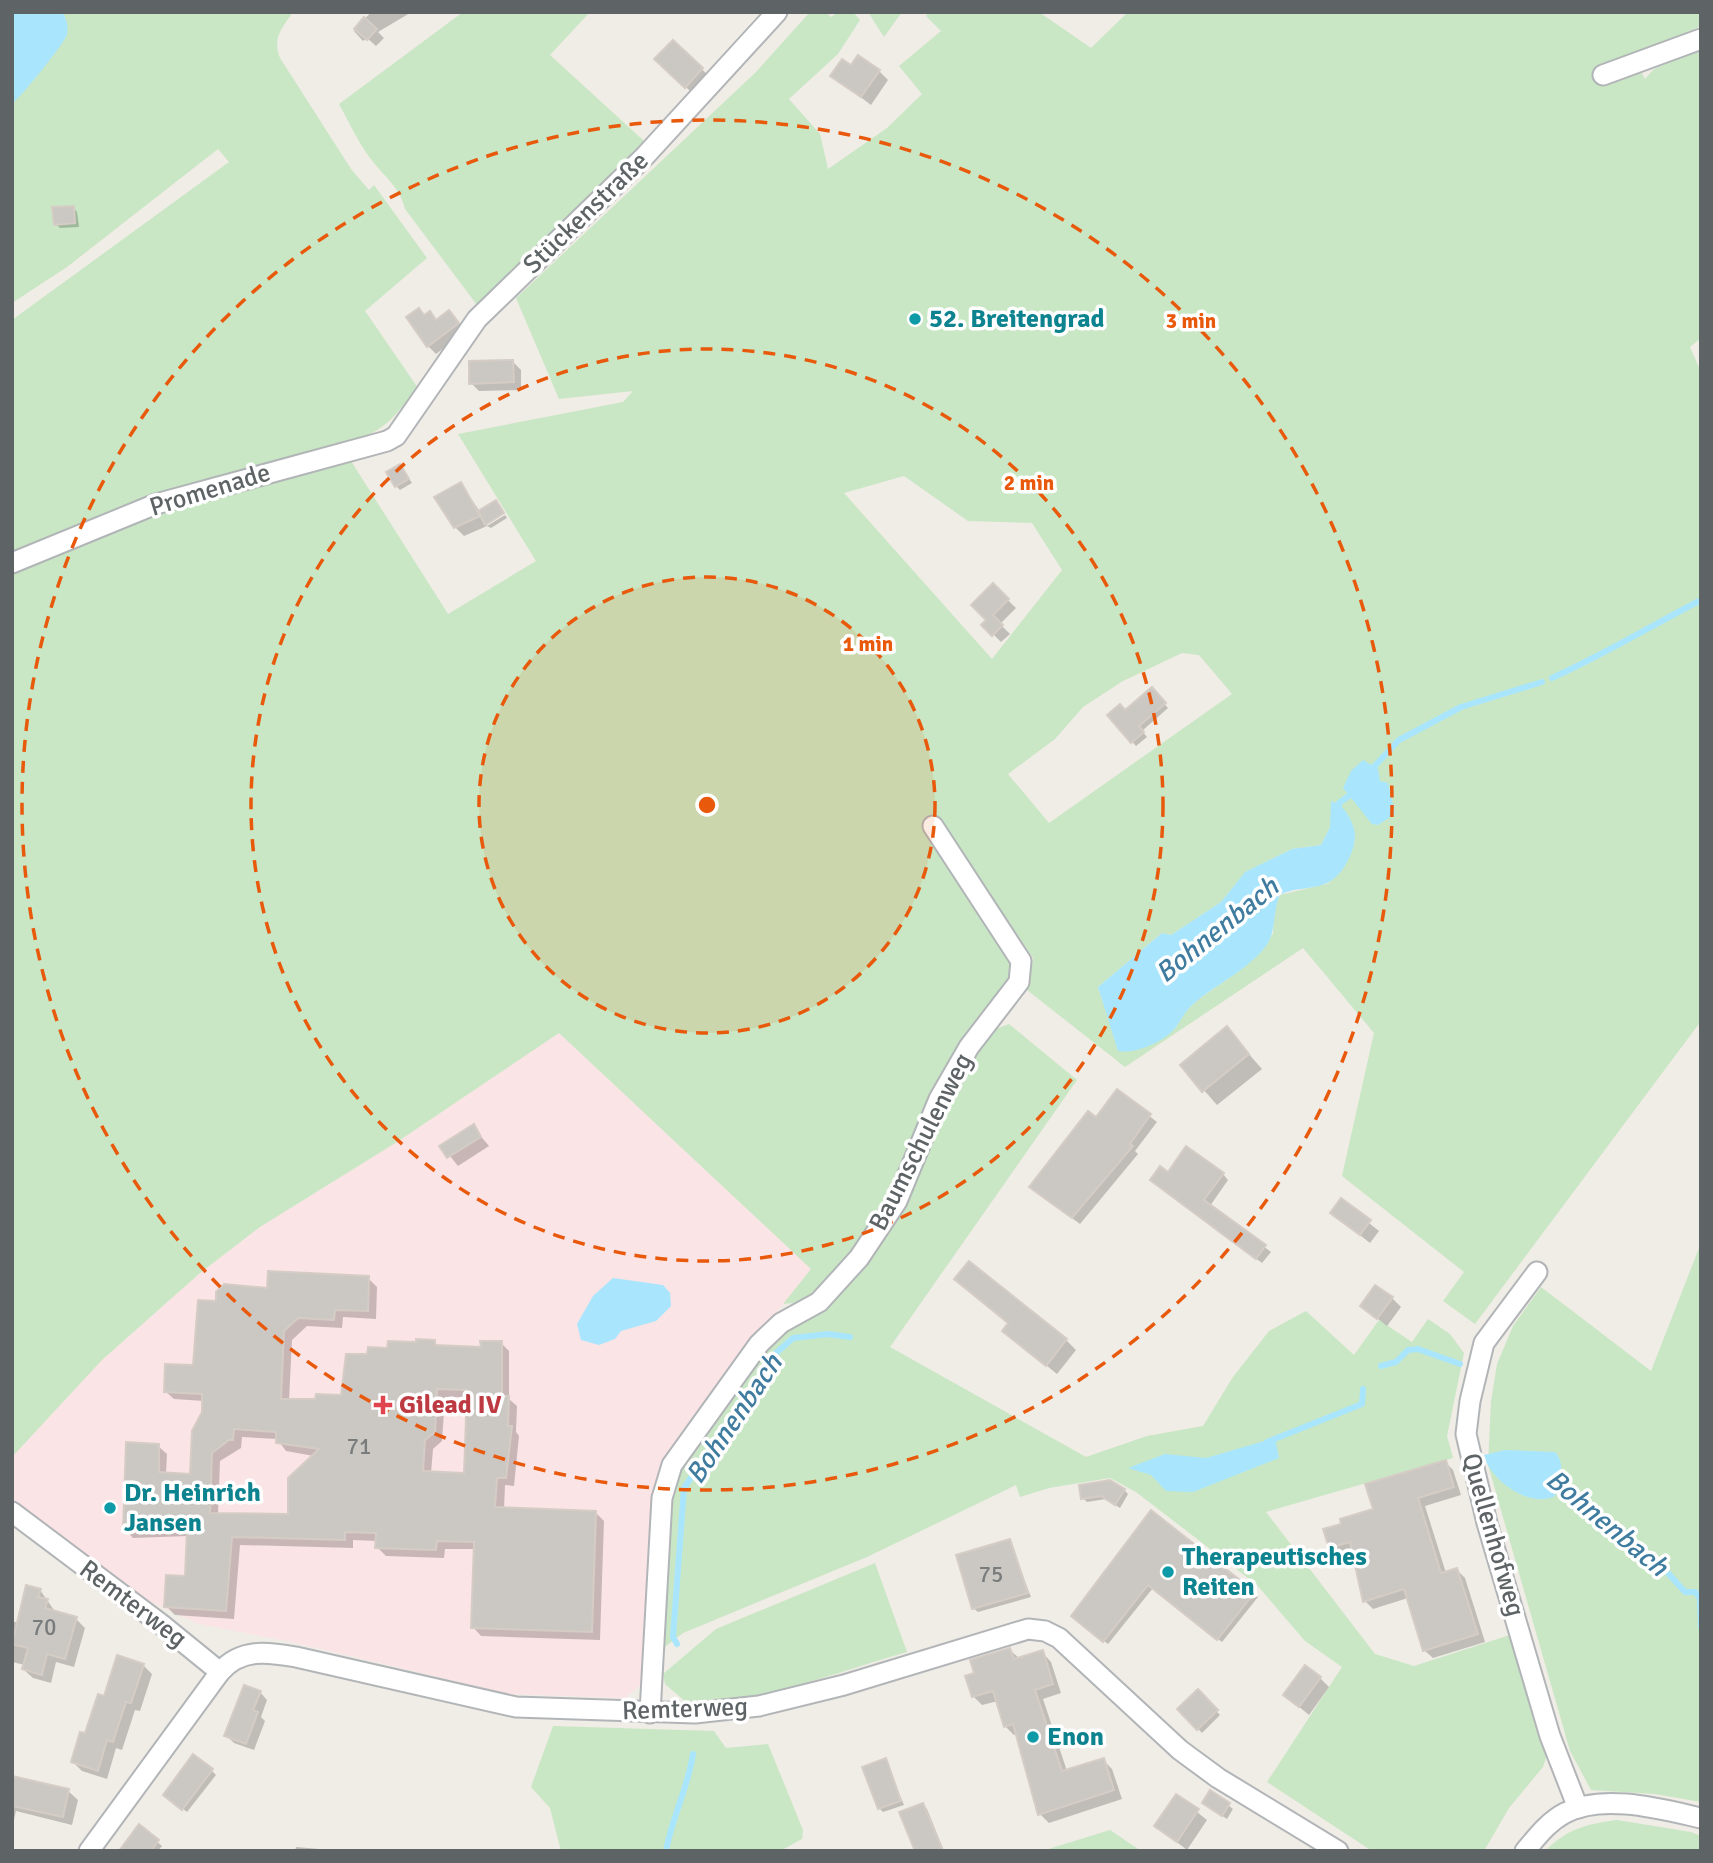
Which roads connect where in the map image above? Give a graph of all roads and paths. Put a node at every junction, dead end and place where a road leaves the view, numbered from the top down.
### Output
1 (777, 12) edge
2 (1701, 39) edge
3 (1603, 75) dead end
4 (407, 423) joint
5 (12, 564) edge
6 (933, 826) dead end
7 (1537, 1272) dead end
8 (12, 1512) edge
9 (220, 1672) junction
10 (650, 1713) junction
11 (1578, 1808) junction
12 (1701, 1818) edge
13 (89, 1851) edge
14 (1338, 1851) edge
15 (1525, 1851) edge

1 - 4 street, Stückenstraße
2 - 3 street
4 - 5 street, Promenade
6 - 10 street, Baumschulenweg
7 - 11 street, Quellenhofweg
8 - 9 street, Remterweg
9 - 10 street, Remterweg
9 - 13 street
10 - 14 street, Remterweg
11 - 12 street
11 - 15 street

